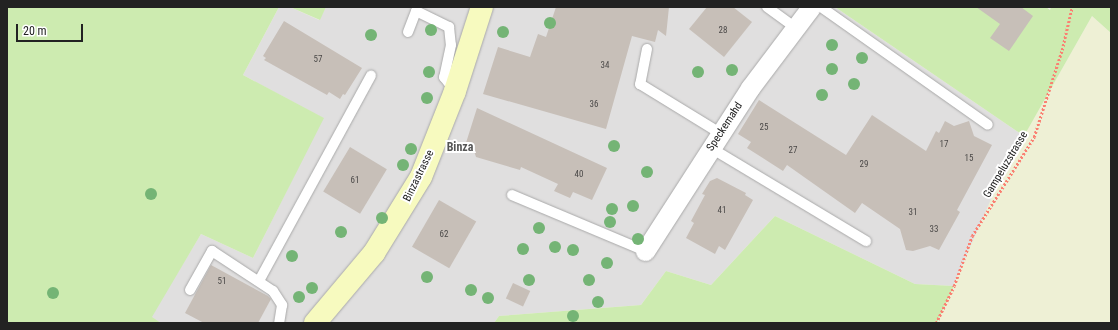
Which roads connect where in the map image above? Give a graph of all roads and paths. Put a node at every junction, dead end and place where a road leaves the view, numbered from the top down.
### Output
1 (482, 7) edge
2 (767, 7) edge
3 (811, 7) edge
4 (821, 7) edge
5 (1072, 7) edge
6 (795, 27) junction
7 (408, 32) dead end
8 (647, 49) dead end
9 (371, 76) dead end
10 (455, 91) junction
11 (988, 125) dead end
12 (716, 141) junction
13 (512, 195) dead end
14 (866, 241) dead end
15 (645, 251) joint
16 (259, 281) junction
17 (190, 290) dead end
18 (278, 323) edge
19 (315, 323) edge
20 (936, 323) edge

1 - 10 street, Binzastrasse
2 - 6 lane
3 - 6 street, Speckemahd
4 - 11 lane
5 - 20 path, Gampeluzstrasse
6 - 12 street, Speckemahd
7 - 10 lane
8 - 12 lane
9 - 16 lane
10 - 19 street, Binzastrasse
12 - 14 lane
12 - 15 street, Speckemahd
13 - 15 lane
16 - 17 lane
16 - 18 lane

